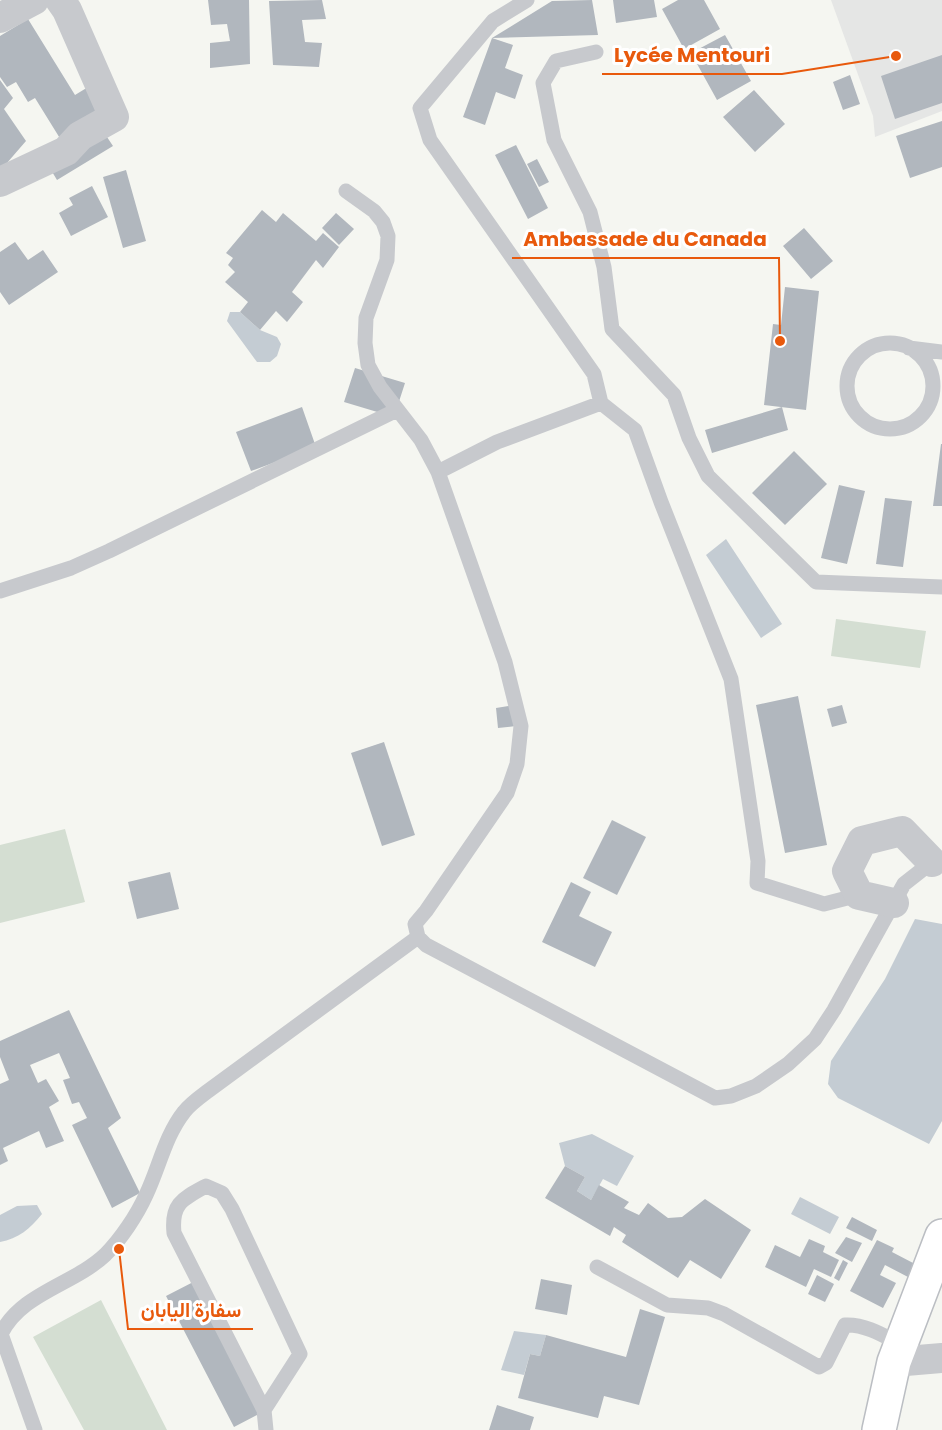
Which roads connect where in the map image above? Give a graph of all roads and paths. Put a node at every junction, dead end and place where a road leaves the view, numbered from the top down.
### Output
1 (34, 0) edge
2 (60, 0) edge
3 (527, 0) edge
4 (0, 18) edge
5 (596, 52) dead end
6 (0, 182) edge
7 (346, 191) dead end
8 (909, 348) junction
9 (942, 352) edge
10 (601, 403) junction
11 (397, 410) junction
12 (438, 472) junction
13 (942, 588) edge
14 (0, 591) edge
15 (937, 861) edge
16 (860, 896) junction
17 (894, 903) junction
18 (418, 937) junction
19 (942, 1236) edge
20 (597, 1268) dead end
21 (897, 1353) junction
22 (942, 1358) edge
23 (264, 1410) junction
24 (35, 1430) edge
25 (266, 1430) edge
26 (879, 1430) edge

1 - 4 street
2 - 6 street
3 - 10 lane
5 - 13 lane
7 - 11 lane
8 - 8 lane
8 - 9 lane
10 - 12 lane
10 - 16 lane
11 - 12 lane
11 - 14 lane
12 - 18 lane
15 - 16 street
15 - 17 lane
16 - 17 street
17 - 18 lane
18 - 24 lane
19 - 21 main road
20 - 21 lane
21 - 22 street
21 - 26 main road
23 - 23 lane
23 - 25 lane

